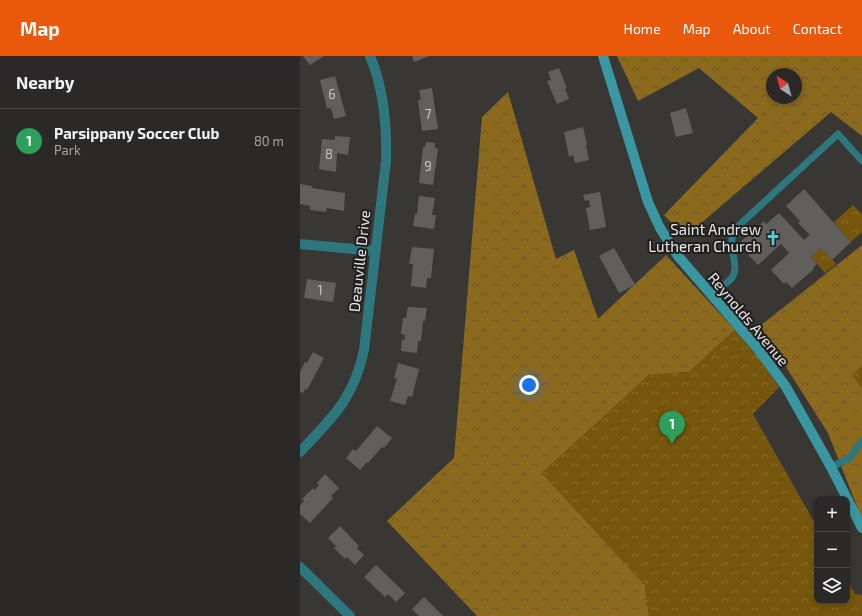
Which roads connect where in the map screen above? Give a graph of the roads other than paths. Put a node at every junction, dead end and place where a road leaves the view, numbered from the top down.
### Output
1 (370, 56) edge
2 (603, 56) edge
3 (862, 161) edge
4 (300, 244) edge
5 (375, 251) junction
6 (711, 296) junction
7 (862, 440) edge
8 (300, 452) edge
9 (831, 467) junction
10 (862, 528) edge
11 (300, 567) edge
12 (350, 616) edge

1 - 5 street, Deauville Drive
2 - 6 street, Reynolds Avenue
3 - 6 lane
4 - 5 street
5 - 8 street, Deauville Drive
6 - 9 street, Reynolds Avenue
7 - 9 lane
9 - 10 street, Reynolds Avenue
11 - 12 street

